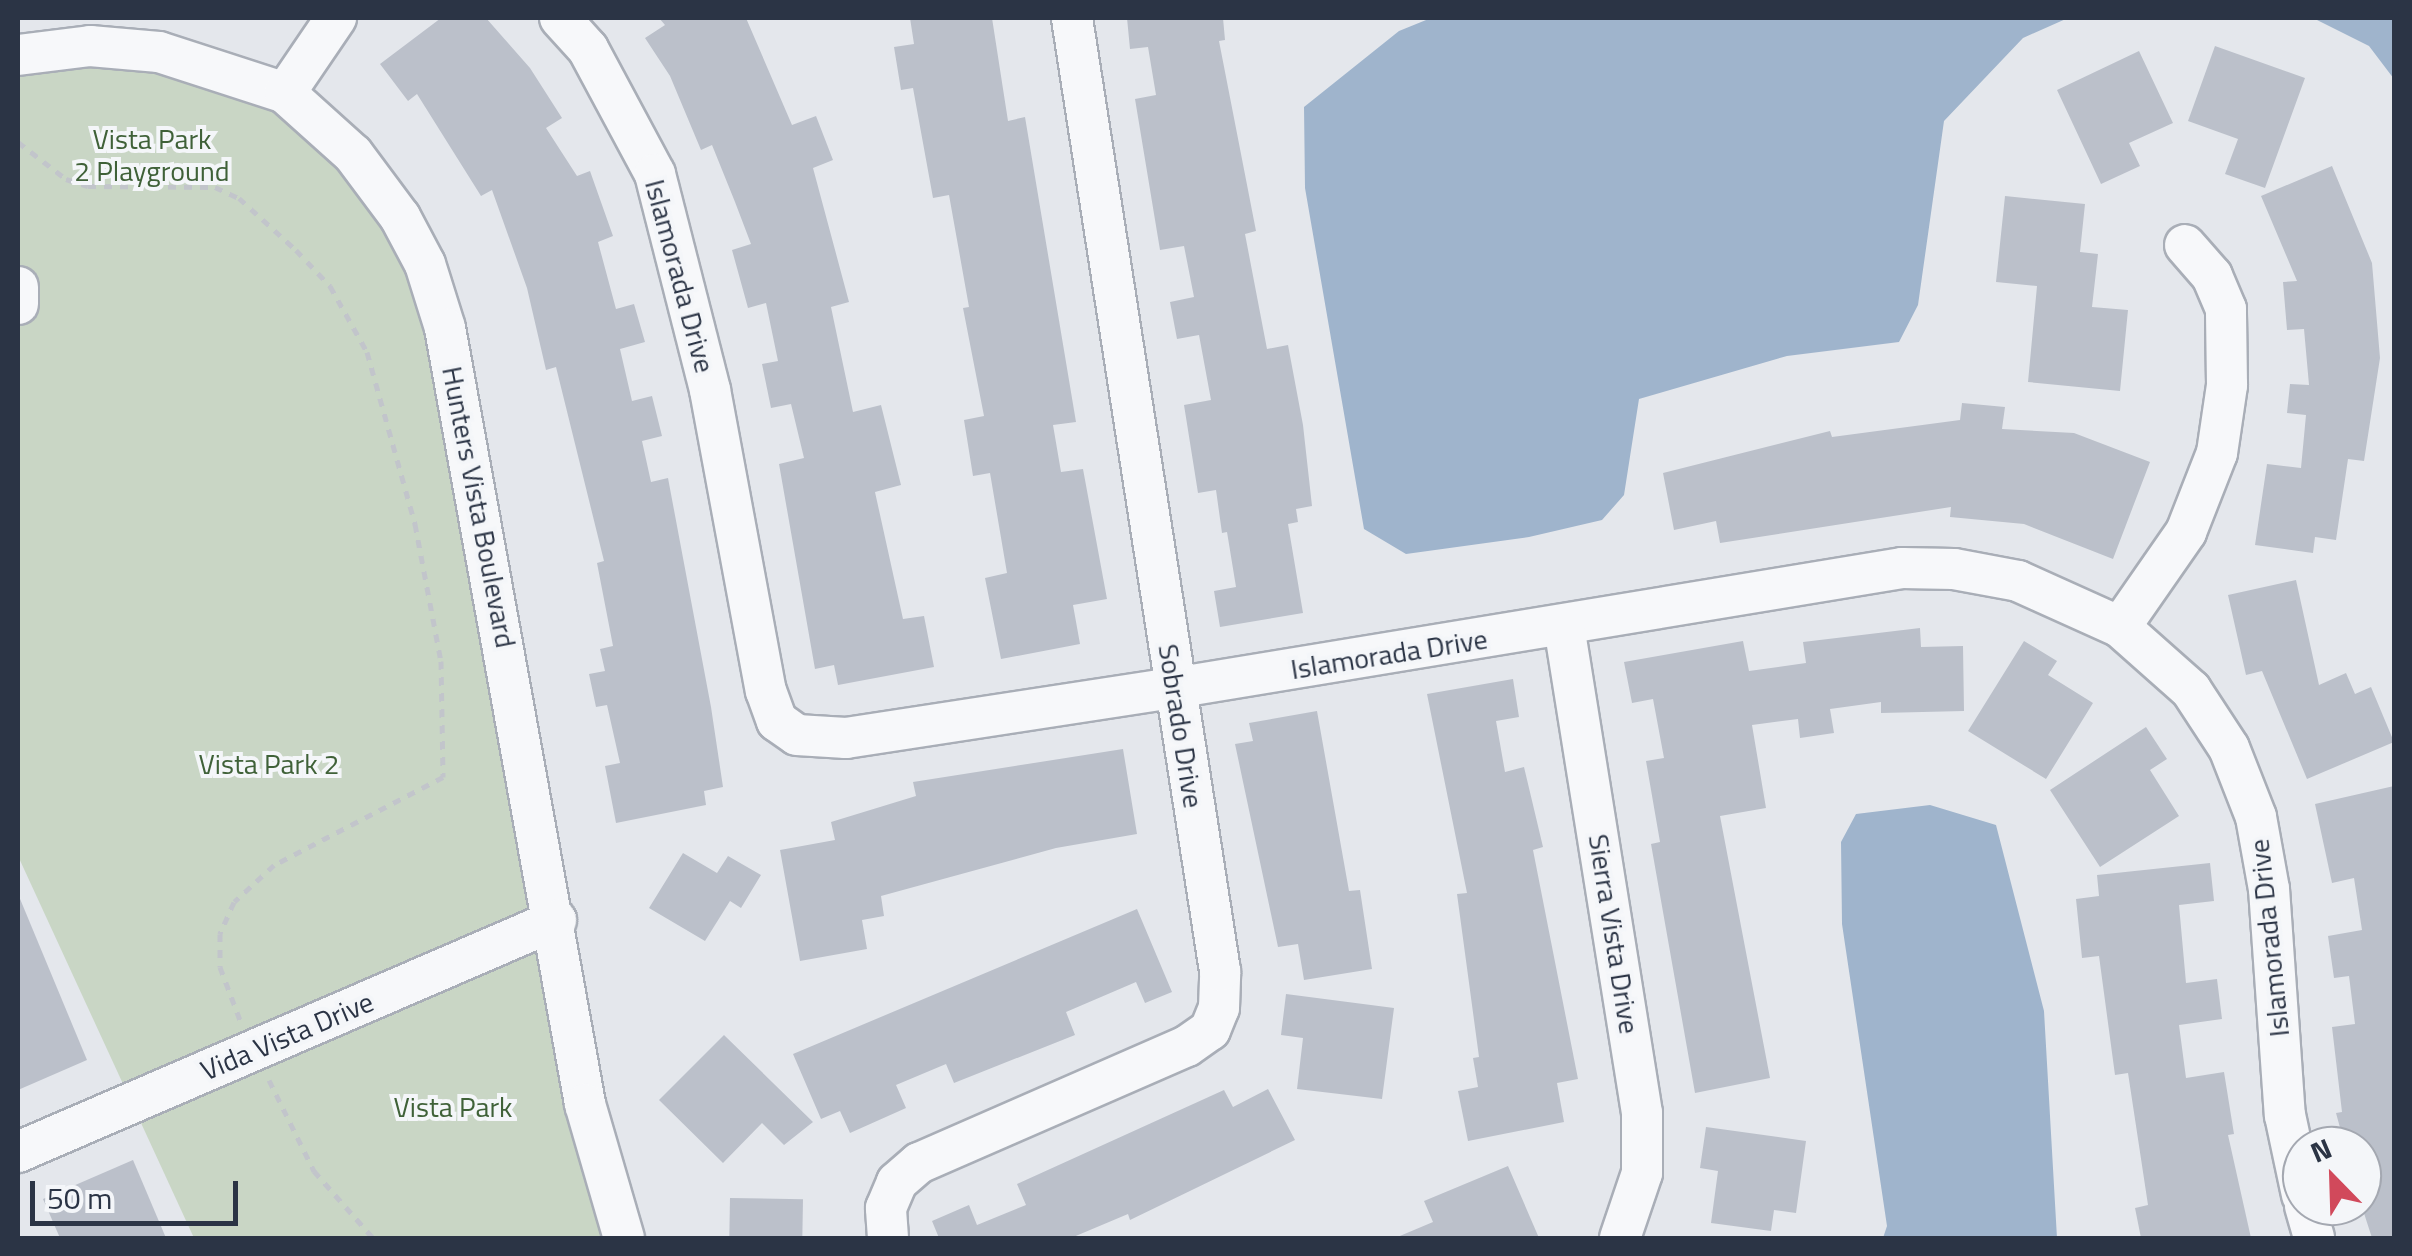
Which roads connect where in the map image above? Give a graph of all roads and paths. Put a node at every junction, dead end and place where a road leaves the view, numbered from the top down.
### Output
1 (336, 18) edge
2 (560, 18) edge
3 (1072, 18) edge
4 (18, 55) edge
5 (285, 93) junction
6 (18, 142) edge
7 (2185, 245) dead end
8 (18, 287) edge
9 (18, 304) edge
10 (1564, 626) junction
11 (2120, 627) junction
12 (1174, 688) junction
13 (556, 920) junction
14 (254, 1050) junction
15 (2287, 1126) edge
16 (18, 1152) edge
17 (374, 1238) edge
18 (624, 1238) edge
19 (888, 1238) edge
20 (1620, 1238) edge

1 - 5 street
2 - 12 street, Islamorada Drive
3 - 12 street, Sobrado Drive
4 - 5 street, Hunters Vista Boulevard
5 - 13 street, Hunters Vista Boulevard
6 - 14 path
7 - 11 street
8 - 9 street
10 - 11 street, Islamorada Drive
10 - 12 street, Islamorada Drive
10 - 20 street, Sierra Vista Drive
11 - 15 street, Islamorada Drive
12 - 19 street, Sobrado Drive
13 - 14 street, Vida Vista Drive
13 - 18 street, Hunters Vista Boulevard
14 - 16 street, Vida Vista Drive
14 - 17 path

